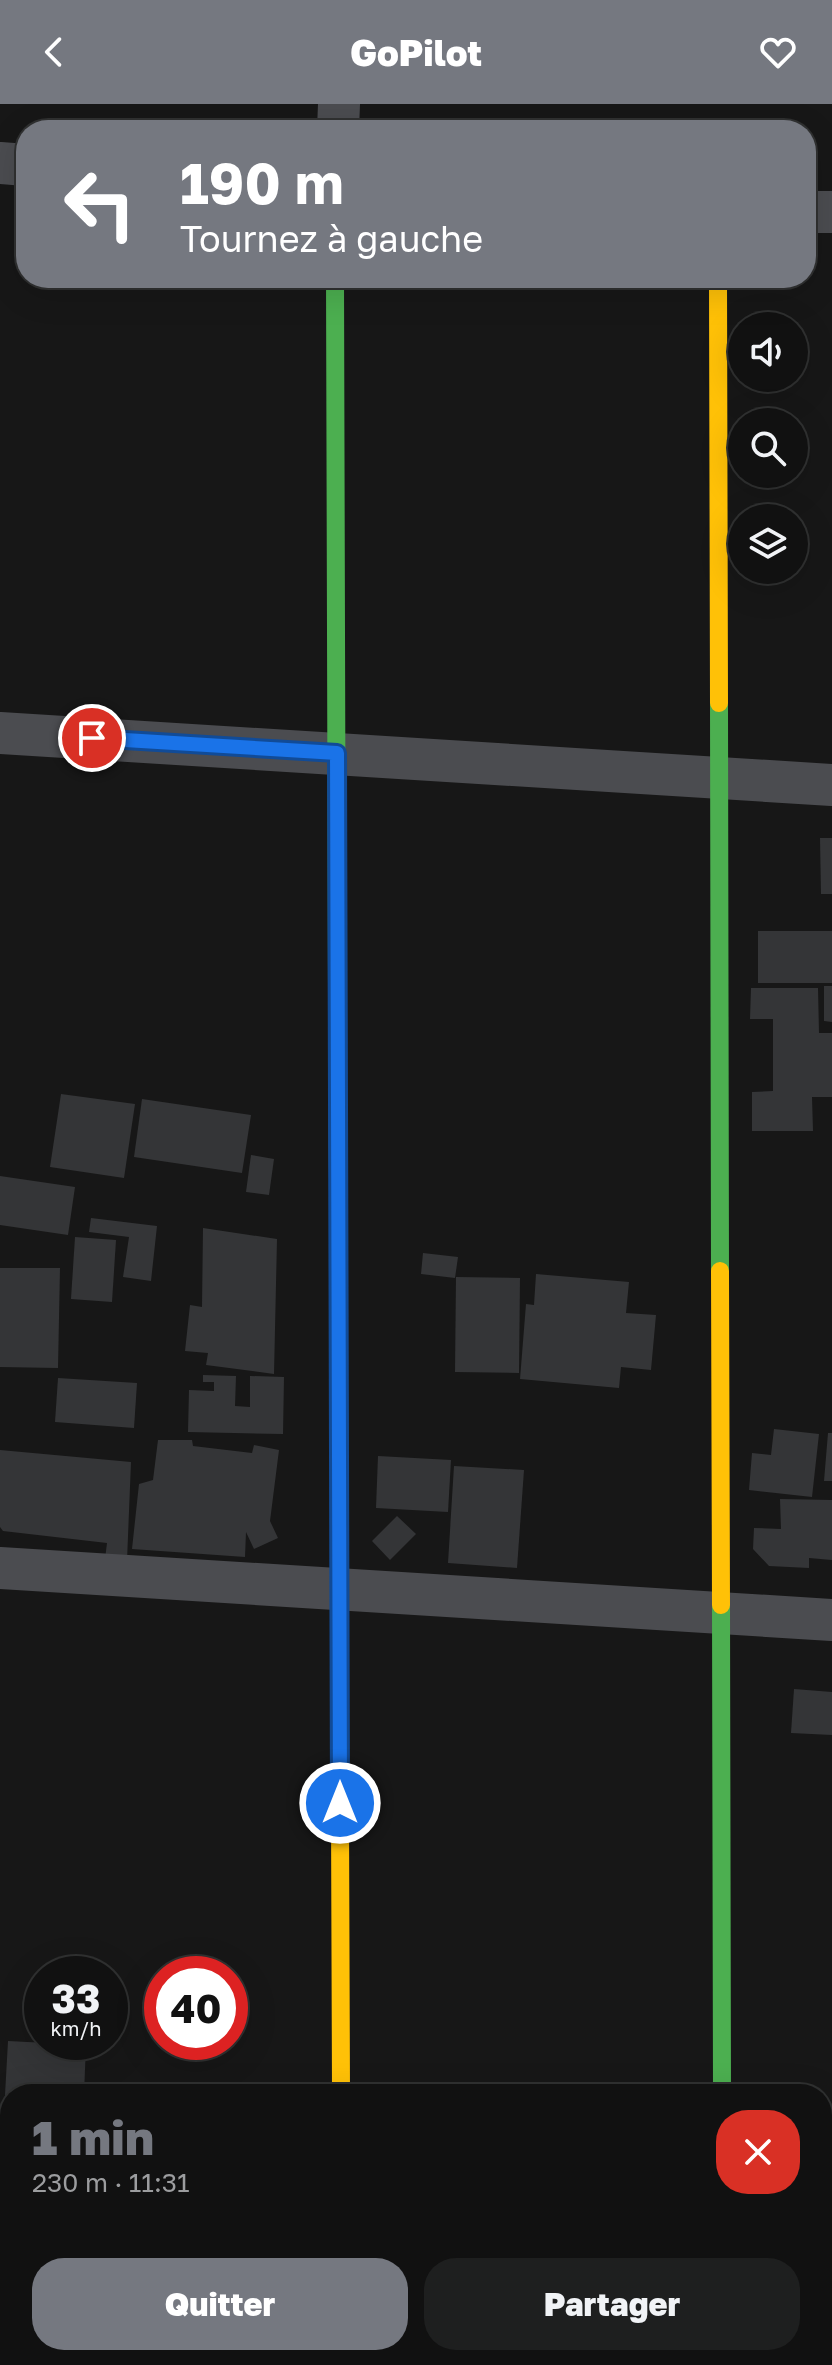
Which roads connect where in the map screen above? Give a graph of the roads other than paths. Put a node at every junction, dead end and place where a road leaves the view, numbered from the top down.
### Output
1 (335, 288) edge
2 (718, 288) edge
3 (0, 733) edge
4 (337, 753) junction
5 (719, 778) junction
6 (832, 785) edge
7 (0, 1568) edge
8 (340, 1589) junction
9 (721, 1612) junction
10 (832, 1620) edge
11 (341, 2084) edge
12 (722, 2084) edge

1 - 4 street
2 - 5 street
3 - 4 street
4 - 5 street
4 - 8 street
5 - 6 street
5 - 9 street
7 - 8 street
8 - 9 street
8 - 11 street
9 - 10 street
9 - 12 street

